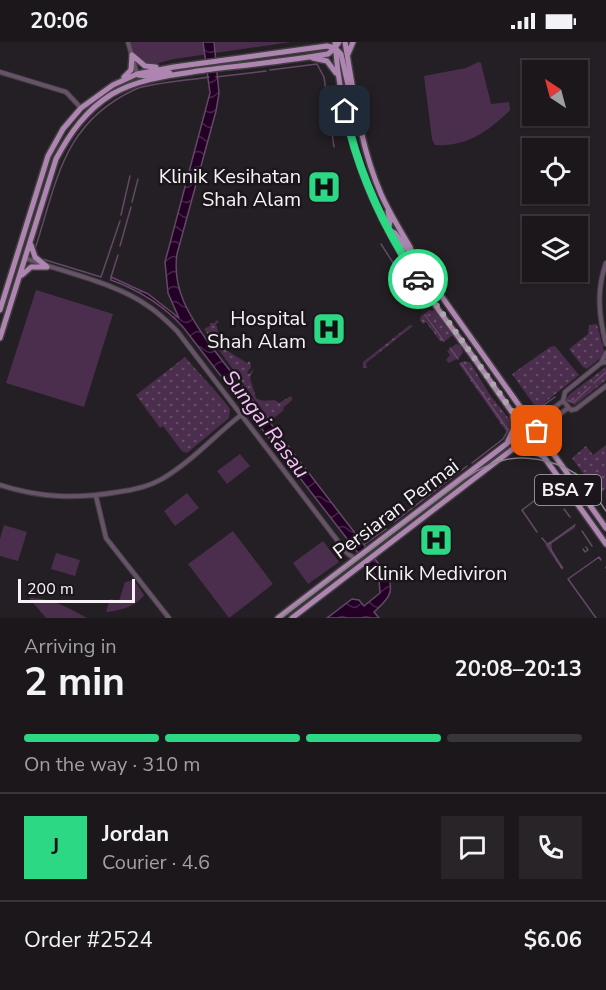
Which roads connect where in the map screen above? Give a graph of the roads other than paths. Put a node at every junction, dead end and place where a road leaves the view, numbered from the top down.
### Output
1 (128, 42) edge
2 (322, 42) edge
3 (345, 42) edge
4 (353, 42) edge
5 (336, 44) edge
6 (290, 51) junction
7 (132, 55) junction
8 (303, 58) junction
9 (348, 58) junction
10 (174, 67) junction
11 (0, 72) edge
12 (181, 73) junction
13 (137, 74) junction
14 (340, 80) junction
15 (113, 85) junction
16 (355, 107) junction
17 (81, 108) junction
18 (386, 204) junction
19 (388, 230) junction
20 (31, 238) junction
21 (413, 256) junction
22 (25, 258) junction
23 (606, 263) edge
24 (47, 267) junction
25 (18, 281) junction
26 (1, 308) edge
27 (0, 338) edge
28 (606, 344) edge
29 (606, 353) edge
30 (603, 363) edge
31 (606, 386) edge
32 (563, 401) junction
33 (568, 408) junction
34 (512, 413) junction
35 (525, 414) junction
36 (241, 416) junction
37 (540, 418) junction
38 (549, 422) junction
39 (532, 424) junction
40 (525, 430) junction
41 (537, 431) junction
42 (530, 436) junction
43 (506, 444) junction
44 (551, 450) junction
45 (510, 452) junction
46 (544, 456) junction
47 (0, 485) edge
48 (96, 496) junction
49 (606, 528) edge
50 (606, 544) edge
51 (347, 553) junction
52 (356, 558) junction
53 (344, 567) junction
54 (360, 567) junction
55 (169, 618) edge
56 (278, 618) edge
57 (291, 618) edge
58 (297, 618) edge

1 - 7 street
2 - 6 main road
3 - 9 main road, BSA 7
4 - 9 main road
5 - 6 main road
5 - 8 main road
5 - 14 main road, BSA 7
5 - 16 main road
6 - 10 main road
7 - 10 main road
7 - 13 street
7 - 15 main road
8 - 12 main road
8 - 14 main road
9 - 16 main road, BSA 7
10 - 13 main road
11 - 17 street
12 - 13 main road
12 - 20 main road
13 - 15 main road
14 - 19 main road, BSA 7
15 - 17 main road
16 - 18 main road, BSA 7
17 - 26 main road
18 - 19 main road
18 - 21 main road, BSA 7
19 - 21 main road
19 - 34 main road, BSA 7
20 - 22 main road
20 - 24 main road
21 - 35 main road, BSA 7
22 - 24 street
22 - 25 main road
22 - 26 main road
23 - 28 street
24 - 25 main road
24 - 36 street
25 - 27 main road
29 - 30 street
30 - 32 street
31 - 33 street
32 - 33 street
32 - 37 street
33 - 38 street
34 - 40 main road, BSA 7
34 - 43 main road
35 - 37 main road
35 - 39 main road, BSA 7
36 - 48 street
36 - 51 street
37 - 39 street
38 - 41 street
38 - 44 main road
39 - 40 main road, Persiaran Permai
39 - 41 main road, BSA 7
40 - 42 main road, BSA 7
40 - 43 main road, Persiaran Permai
41 - 42 main road, Persiaran Permai
41 - 44 main road, BSA 7
42 - 45 main road, Persiaran Permai
42 - 46 main road, BSA 7
43 - 52 main road, Persiaran Permai
44 - 49 main road, BSA 7
45 - 46 main road
45 - 54 main road, Persiaran Permai
46 - 50 main road, BSA 7
47 - 48 street
48 - 55 street
51 - 52 street
51 - 53 street
52 - 53 main road, Persiaran Permai
53 - 56 main road, Persiaran Permai
54 - 57 main road, Persiaran Permai
54 - 58 main road

